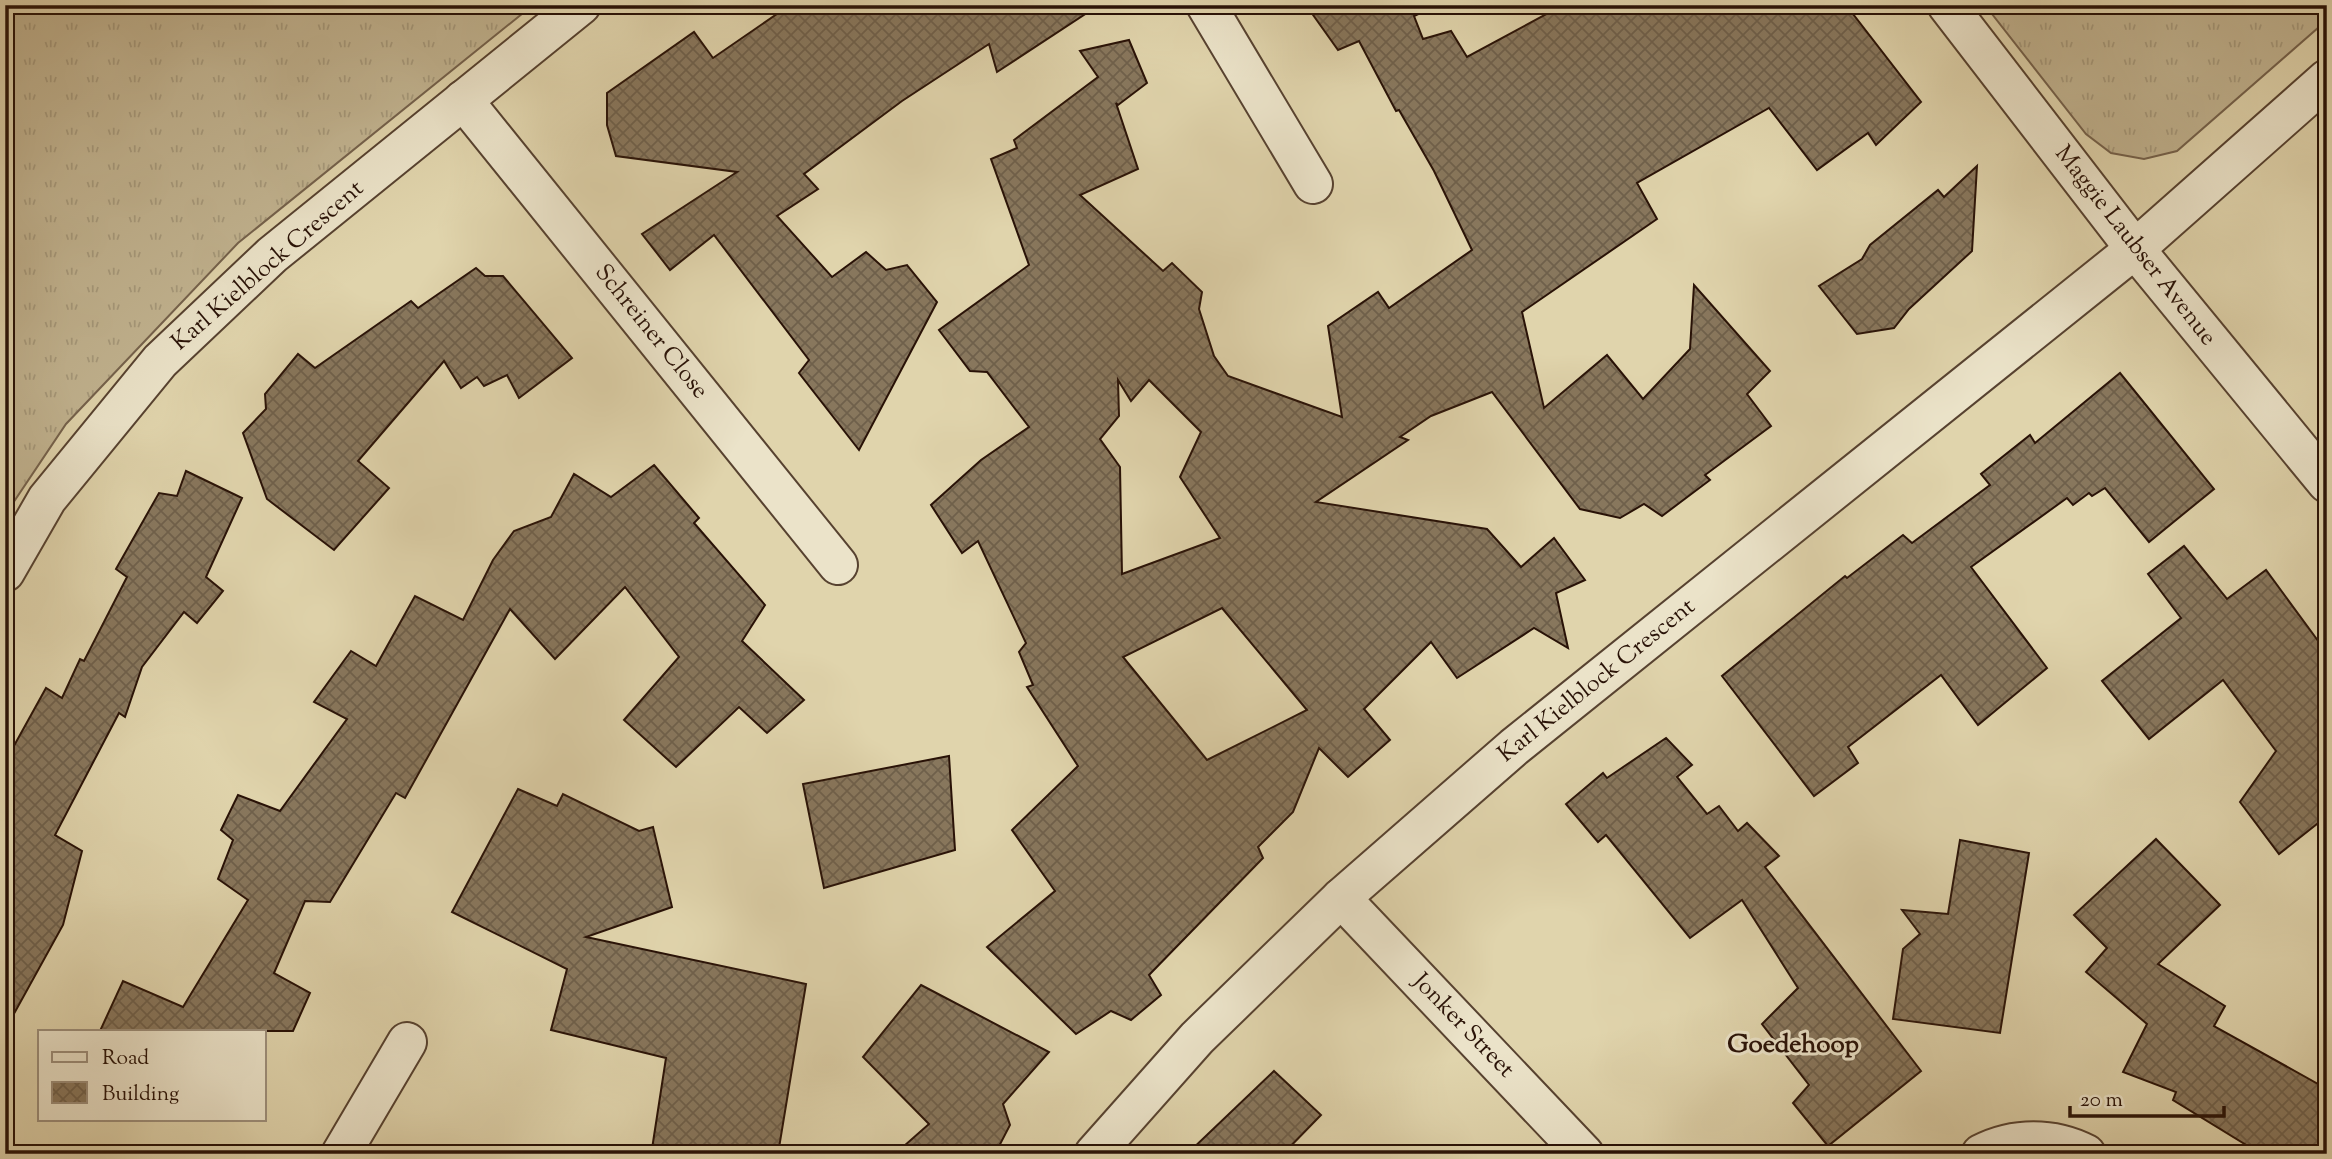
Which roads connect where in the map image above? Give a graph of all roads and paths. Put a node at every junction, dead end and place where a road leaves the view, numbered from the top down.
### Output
1 (580, 5) edge
2 (1206, 5) edge
3 (1947, 5) edge
4 (2327, 79) edge
5 (463, 100) junction
6 (1313, 184) dead end
7 (2135, 248) junction
8 (2327, 483) edge
9 (838, 565) dead end
10 (5, 572) edge
11 (1341, 898) junction
12 (407, 1042) dead end
13 (341, 1154) edge
14 (1094, 1154) edge
15 (1584, 1154) edge
16 (1981, 1154) edge
17 (2086, 1154) edge

1 - 5 street, Karl Kielblock Crescent
2 - 6 street
3 - 7 street, Maggie Laubser Avenue
4 - 7 street, Karl Kielblock Crescent
5 - 9 street, Schreiner Close
5 - 10 street, Karl Kielblock Crescent
7 - 8 street, Maggie Laubser Avenue
7 - 11 street, Karl Kielblock Crescent
11 - 14 street, Karl Kielblock Crescent
11 - 15 street, Jonker Street
12 - 13 street
16 - 17 street

